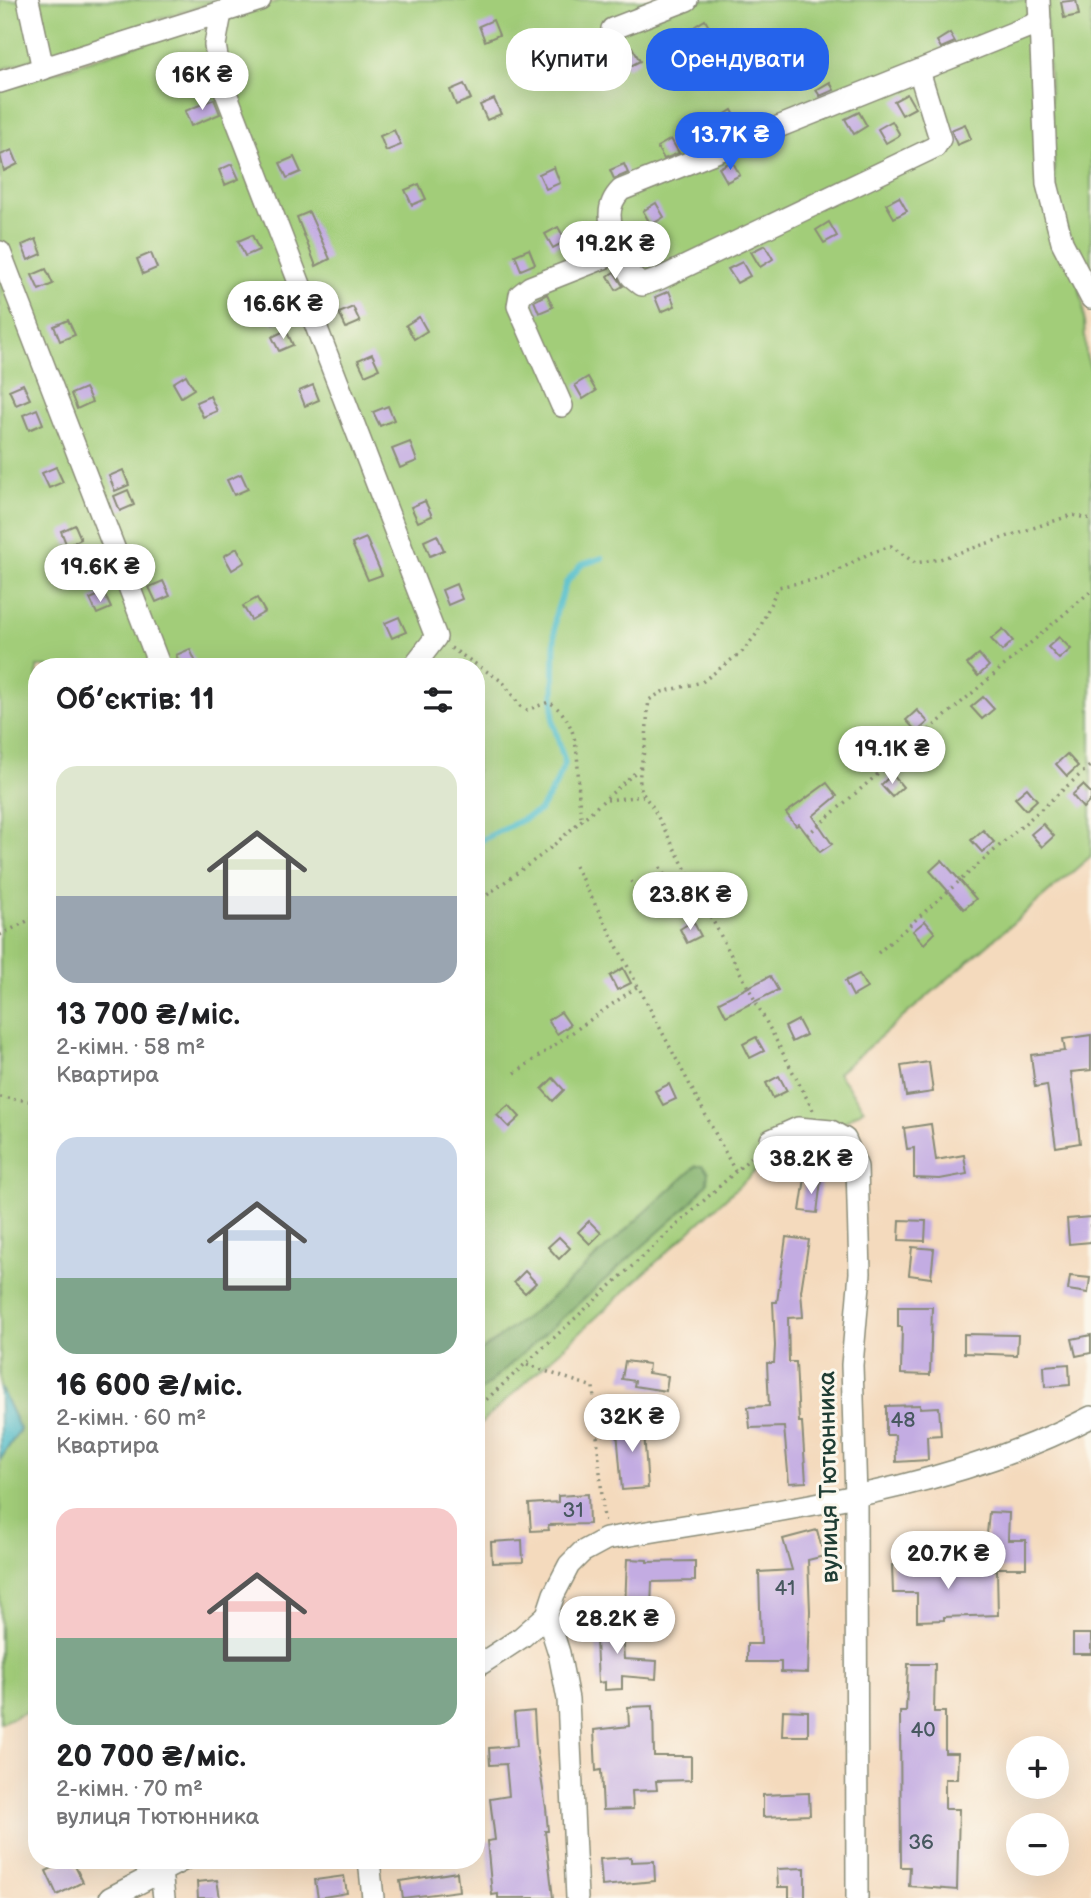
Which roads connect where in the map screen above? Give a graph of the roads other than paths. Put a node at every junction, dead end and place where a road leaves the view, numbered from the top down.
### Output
1 (28, 0) edge
2 (260, 0) edge
3 (687, 0) edge
4 (1039, 0) edge
5 (221, 13) junction
6 (1041, 22) junction
7 (614, 28) edge
8 (43, 69) junction
9 (919, 71) junction
10 (0, 82) edge
11 (0, 252) edge
12 (619, 252) junction
13 (1083, 262) edge
14 (1091, 298) edge
15 (562, 406) dead end
16 (157, 658) edge
17 (420, 658) edge
18 (771, 1140) road end
19 (1091, 1417) edge
20 (856, 1497) junction
21 (547, 1615) junction
22 (485, 1661) edge
23 (166, 1869) edge
24 (370, 1869) edge
25 (161, 1872) junction
26 (110, 1898) edge
27 (164, 1898) edge
28 (373, 1898) edge
29 (577, 1898) edge
30 (856, 1898) edge

1 - 8 street
2 - 5 street
3 - 7 street
4 - 6 street
5 - 8 street
5 - 17 street
6 - 9 street
6 - 13 street
8 - 10 street
9 - 12 street
9 - 12 street
11 - 16 street
12 - 15 street
13 - 14 street
18 - 20 street, вулиця Тютюнника
19 - 20 street
20 - 21 street
20 - 30 street, вулиця Тютюнника
21 - 22 street
21 - 29 street
23 - 25 street
24 - 28 street
25 - 26 street
25 - 27 street

